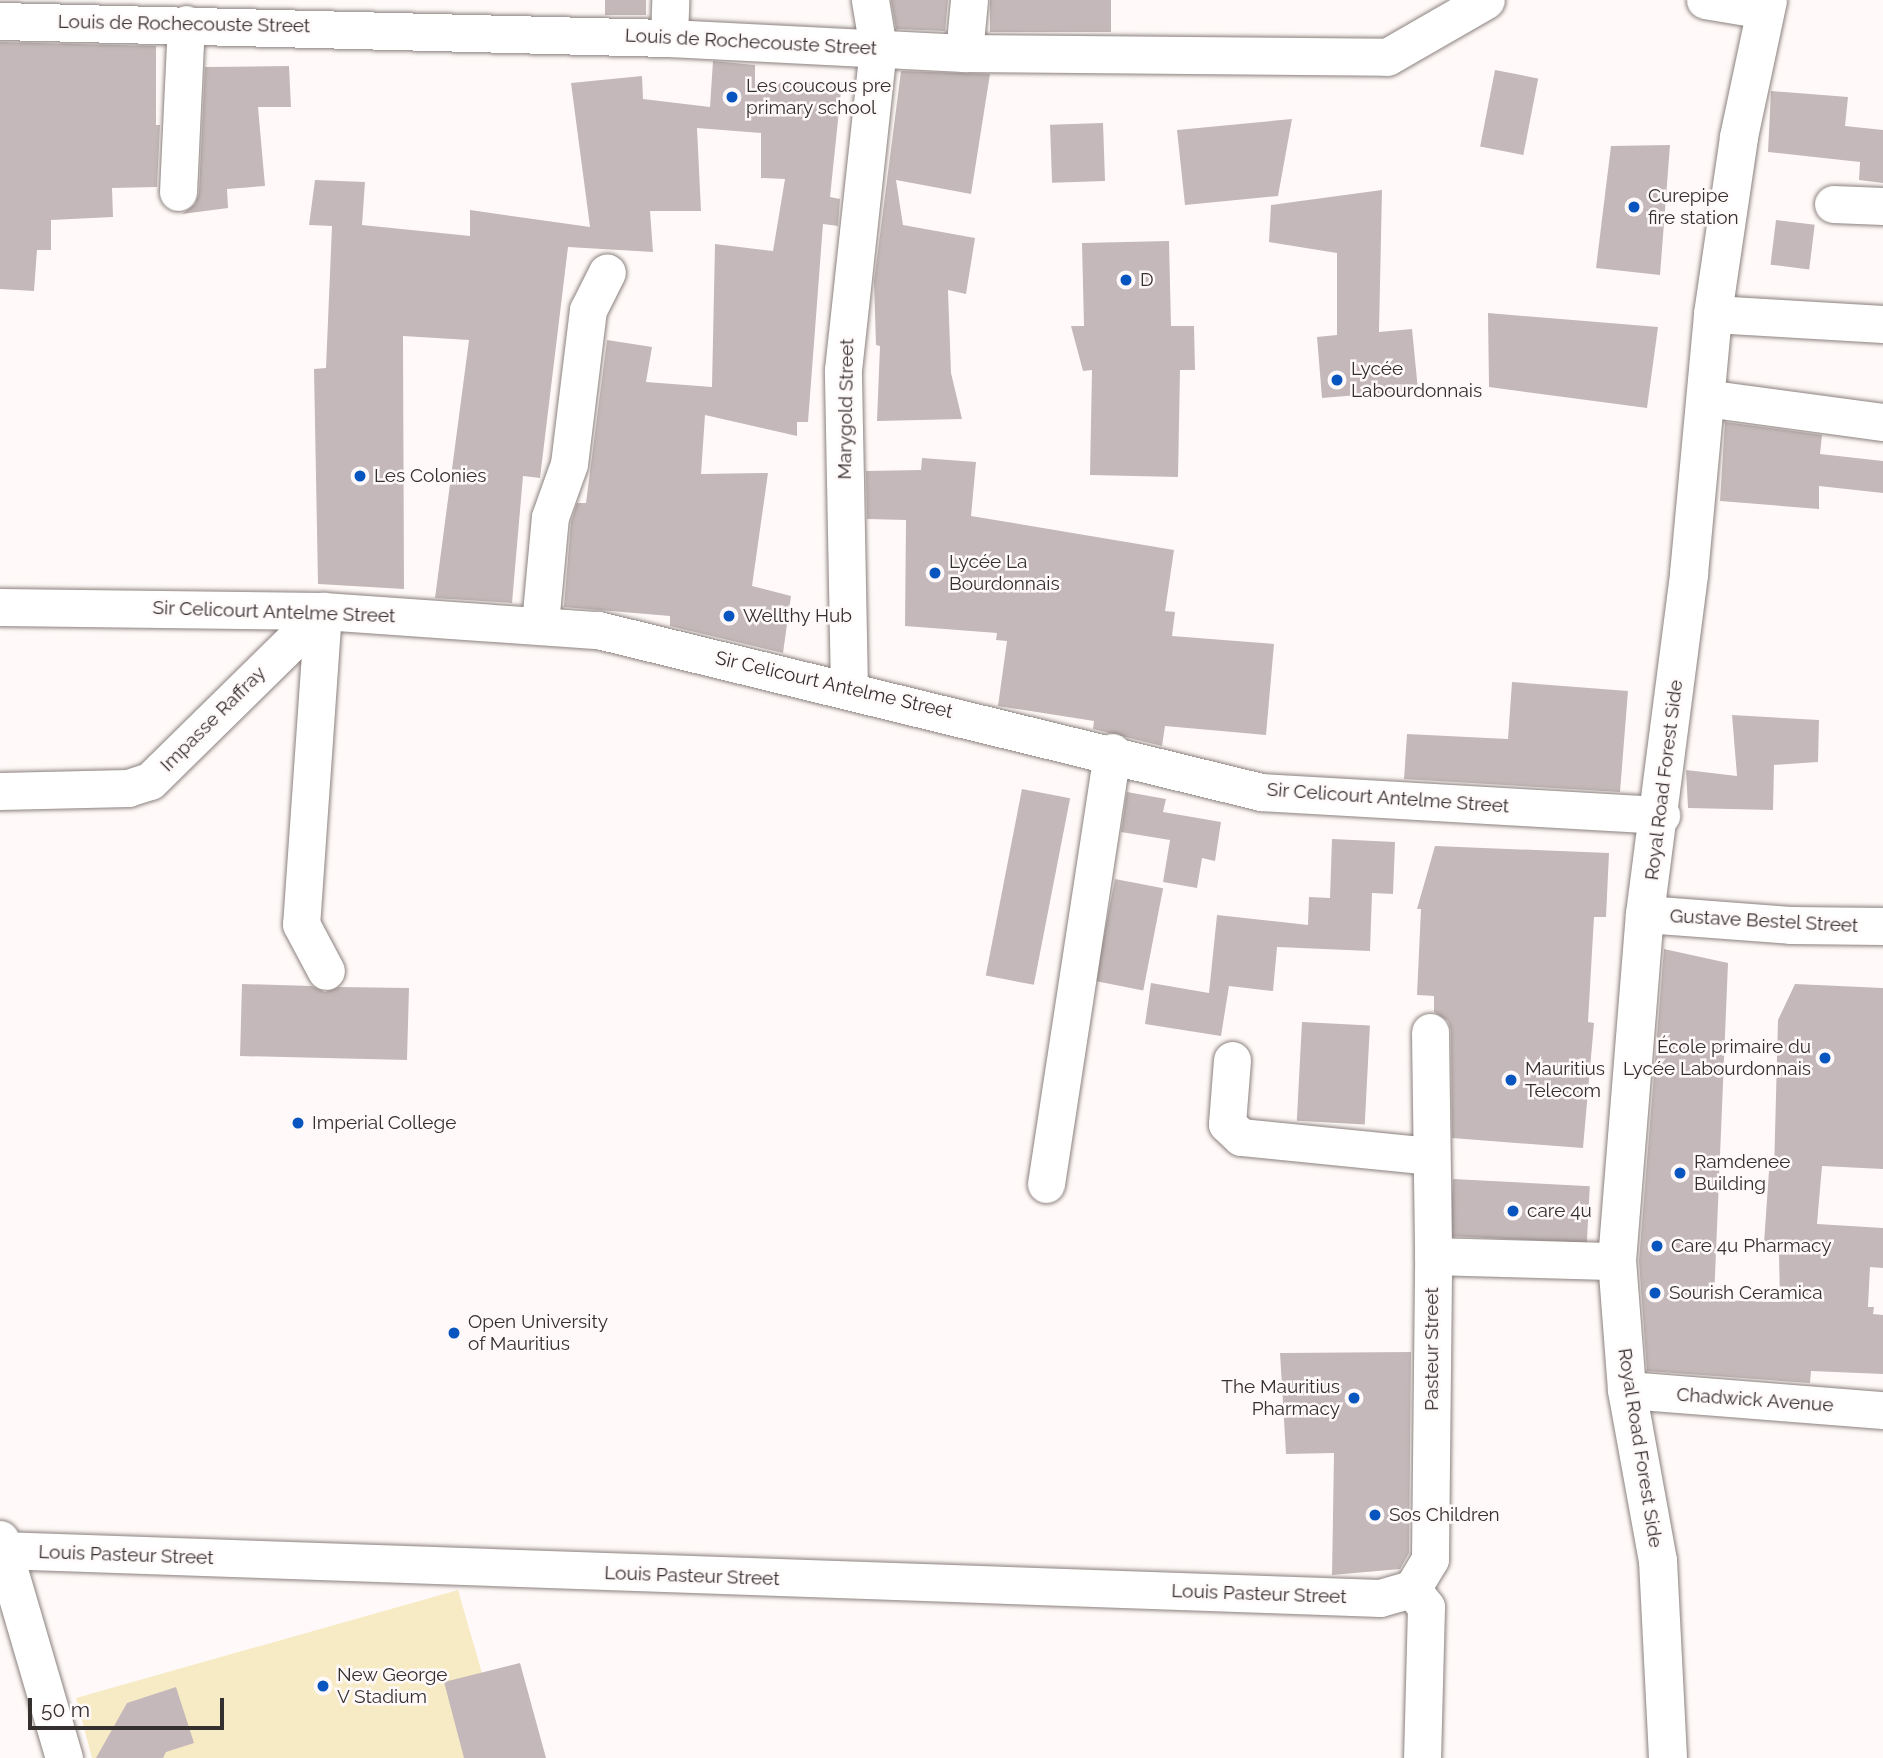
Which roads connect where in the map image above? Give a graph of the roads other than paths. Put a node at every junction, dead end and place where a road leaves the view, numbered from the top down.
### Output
1 (670, 0) edge
2 (870, 0) edge
3 (969, 0) edge
4 (1486, 0) edge
5 (1706, 0) edge
6 (1766, 5) edge
7 (345, 14) edge
8 (0, 21) edge
9 (186, 24) junction
10 (669, 38) junction
11 (878, 48) junction
12 (964, 52) junction
13 (178, 192) dead end
14 (1833, 204) dead end
15 (1883, 206) edge
16 (607, 272) dead end
17 (1713, 314) junction
18 (1883, 324) edge
19 (1705, 398) junction
20 (1883, 422) edge
21 (0, 607) edge
22 (323, 611) junction
23 (540, 624) junction
24 (849, 689) junction
25 (1112, 752) junction
26 (0, 792) edge
27 (1661, 815) junction
28 (1645, 914) junction
29 (1883, 926) edge
30 (326, 971) dead end
31 (1430, 1032) dead end
32 (1232, 1060) dead end
33 (1432, 1156) junction
34 (1046, 1184) dead end
35 (1433, 1256) junction
36 (1618, 1261) junction
37 (1627, 1391) junction
38 (1883, 1410) edge
39 (2, 1547) edge
40 (1396, 1594) junction
41 (64, 1758) edge
42 (1422, 1758) edge
43 (1668, 1758) edge

1 - 10 street
2 - 11 street, Marygold Street
3 - 12 street
4 - 12 street, Louis de Rochecouste Street
5 - 6 street
6 - 17 main road, Royal Road Forest Side
7 - 9 street, Louis de Rochecouste Street
7 - 10 street, Louis de Rochecouste Street
8 - 9 street, Louis de Rochecouste Street
9 - 13 street
10 - 11 street, Louis de Rochecouste Street
11 - 12 street, Louis de Rochecouste Street
11 - 24 street, Marygold Street
14 - 15 street
16 - 23 street
17 - 18 street
17 - 19 main road, Royal Road Forest Side
19 - 20 street
19 - 27 main road, Royal Road Forest Side
21 - 22 street, Sir Celicourt Antelme Street
22 - 23 street, Sir Celicourt Antelme Street
22 - 26 street, Impasse Raffray
22 - 30 street
23 - 24 street, Sir Celicourt Antelme Street
24 - 25 street, Sir Celicourt Antelme Street
25 - 27 street, Sir Celicourt Antelme Street
25 - 34 street
27 - 28 main road, Royal Road Forest Side
28 - 29 street, Gustave Bestel Street
28 - 36 main road, Royal Road Forest Side
31 - 33 street, Pasteur Street
32 - 33 street
33 - 35 street, Pasteur Street
35 - 36 street
35 - 40 street, Pasteur Street
36 - 37 main road, Royal Road Forest Side
37 - 38 street, Chadwick Avenue
37 - 43 main road, Royal Road Forest Side
39 - 40 street, Louis Pasteur Street
39 - 41 street
40 - 42 street

